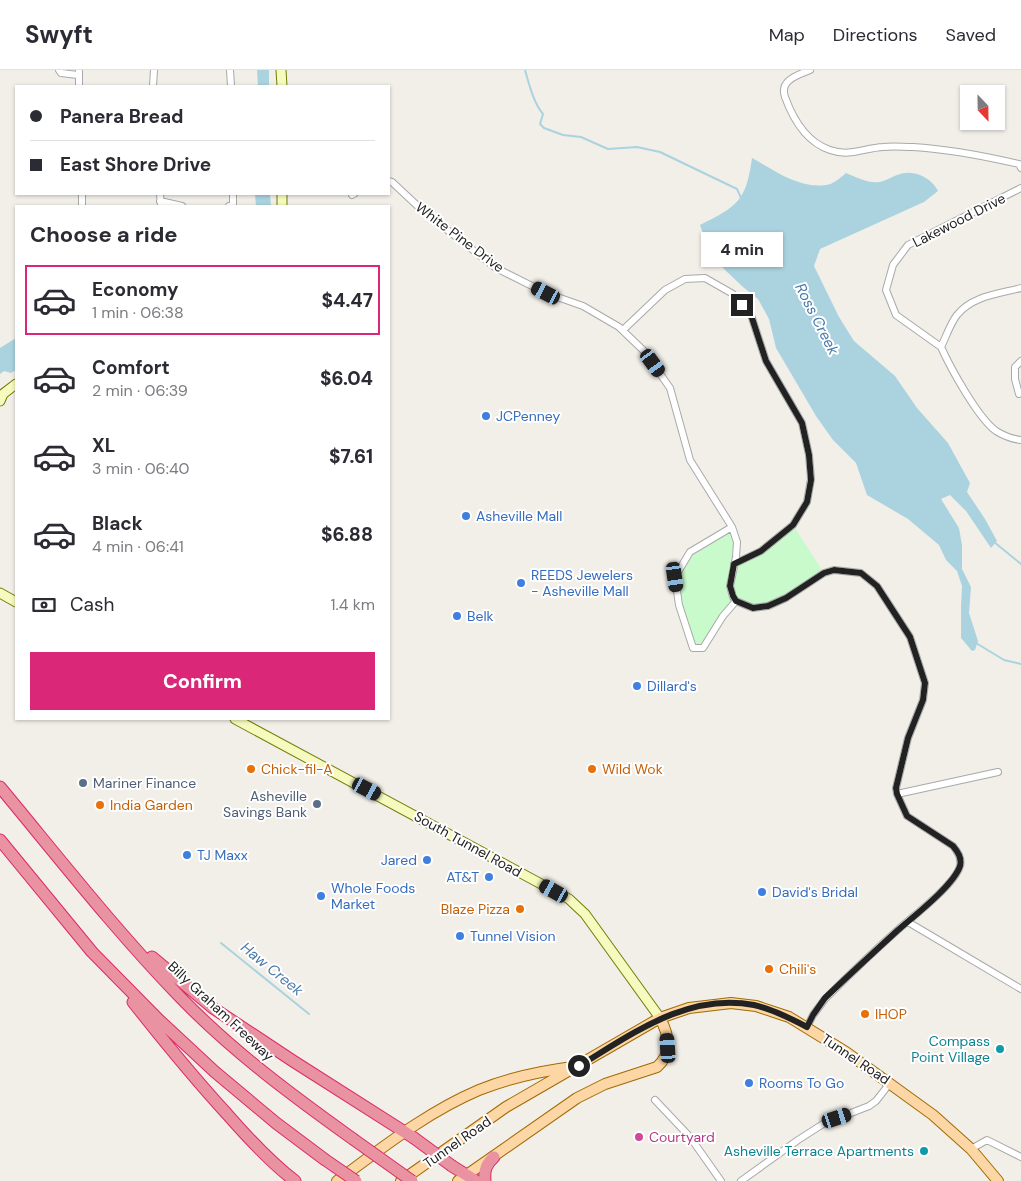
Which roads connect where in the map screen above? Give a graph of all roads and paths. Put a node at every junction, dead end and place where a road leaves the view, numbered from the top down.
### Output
1 (58, 70) edge
2 (154, 70) edge
3 (230, 70) edge
4 (281, 70) edge
5 (810, 70) edge
6 (78, 73) edge
7 (153, 85) edge
8 (230, 85) edge
9 (282, 85) edge
10 (1021, 168) edge
11 (390, 181) edge
12 (1021, 188) edge
13 (160, 200) edge
14 (178, 205) edge
15 (1021, 288) edge
16 (623, 330) junction
17 (941, 347) junction
18 (1021, 361) edge
19 (15, 385) edge
20 (1019, 394) dead end
21 (1, 397) edge
22 (1021, 440) edge
23 (732, 527) junction
24 (734, 564) junction
25 (0, 593) edge
26 (15, 601) edge
27 (736, 601) junction
28 (237, 720) edge
29 (998, 772) dead end
30 (0, 787) edge
31 (897, 794) junction
32 (0, 840) edge
33 (908, 922) junction
34 (119, 930) junction
35 (92, 952) junction
36 (1021, 989) edge
37 (660, 1018) junction
38 (807, 1027) junction
39 (579, 1066) junction
40 (890, 1083) junction
41 (655, 1100) dead end
42 (409, 1135) junction
43 (972, 1149) junction
44 (494, 1157) junction
45 (1021, 1157) edge
46 (467, 1179) edge
47 (296, 1181) edge
48 (337, 1181) edge
49 (356, 1181) edge
50 (401, 1181) edge
51 (412, 1181) edge
52 (485, 1181) edge
53 (721, 1181) edge
54 (741, 1181) edge
55 (998, 1181) edge

1 - 6 street
2 - 7 street
3 - 8 street
4 - 9 main road
5 - 10 street
11 - 16 street, White Pine Drive
12 - 17 street, Lakewood Drive
13 - 14 street
15 - 17 street
16 - 23 street, White Pine Drive
16 - 24 street
17 - 22 street
18 - 20 street
19 - 21 main road
23 - 24 street, White Pine Drive
23 - 27 street
24 - 27 street, White Pine Drive
25 - 26 main road
27 - 31 street
28 - 37 main road, South Tunnel Road
29 - 31 street
30 - 34 highway, Billy Graham Freeway
31 - 33 street
32 - 35 highway
33 - 36 street
33 - 38 street
34 - 42 highway
34 - 51 highway, Billy Graham Freeway, bridge
35 - 47 highway
35 - 49 highway, bridge
37 - 38 main road, Tunnel Road
37 - 39 main road, Tunnel Road
37 - 44 main road
38 - 40 main road, Tunnel Road
39 - 42 main road
39 - 50 main road, Tunnel Road
40 - 43 main road, Tunnel Road
40 - 54 street
41 - 53 street
42 - 46 highway, bridge
42 - 48 main road
43 - 45 street
43 - 55 main road, Tunnel Road
44 - 46 main road
44 - 52 highway

